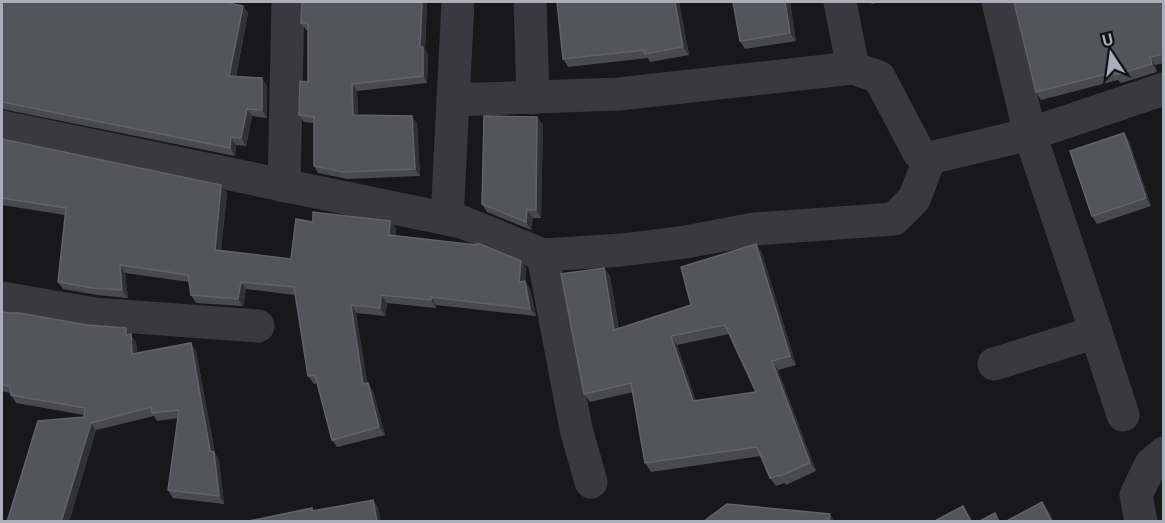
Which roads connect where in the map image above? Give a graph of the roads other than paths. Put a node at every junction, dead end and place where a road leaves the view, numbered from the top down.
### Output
1 (288, 2) edge
2 (458, 2) edge
3 (530, 2) edge
4 (840, 2) edge
5 (998, 2) edge
6 (853, 68) junction
7 (1164, 89) edge
8 (533, 98) junction
9 (453, 100) junction
10 (2, 127) edge
11 (1030, 134) junction
12 (930, 158) junction
13 (284, 186) junction
14 (447, 219) junction
15 (543, 255) junction
16 (2, 298) edge
17 (258, 326) dead end
18 (1096, 332) junction
19 (994, 364) dead end
20 (1123, 415) dead end
21 (1164, 453) edge
22 (591, 482) dead end
23 (1141, 522) edge

1 - 13 street
2 - 9 street
3 - 8 street
4 - 6 street
5 - 11 street
6 - 8 street
6 - 12 street
7 - 11 street
8 - 9 street
9 - 14 street
10 - 13 street
11 - 12 street
11 - 18 street
12 - 15 street
13 - 14 street
14 - 15 street
15 - 22 street
16 - 17 street
18 - 19 street
18 - 20 street
21 - 23 street

